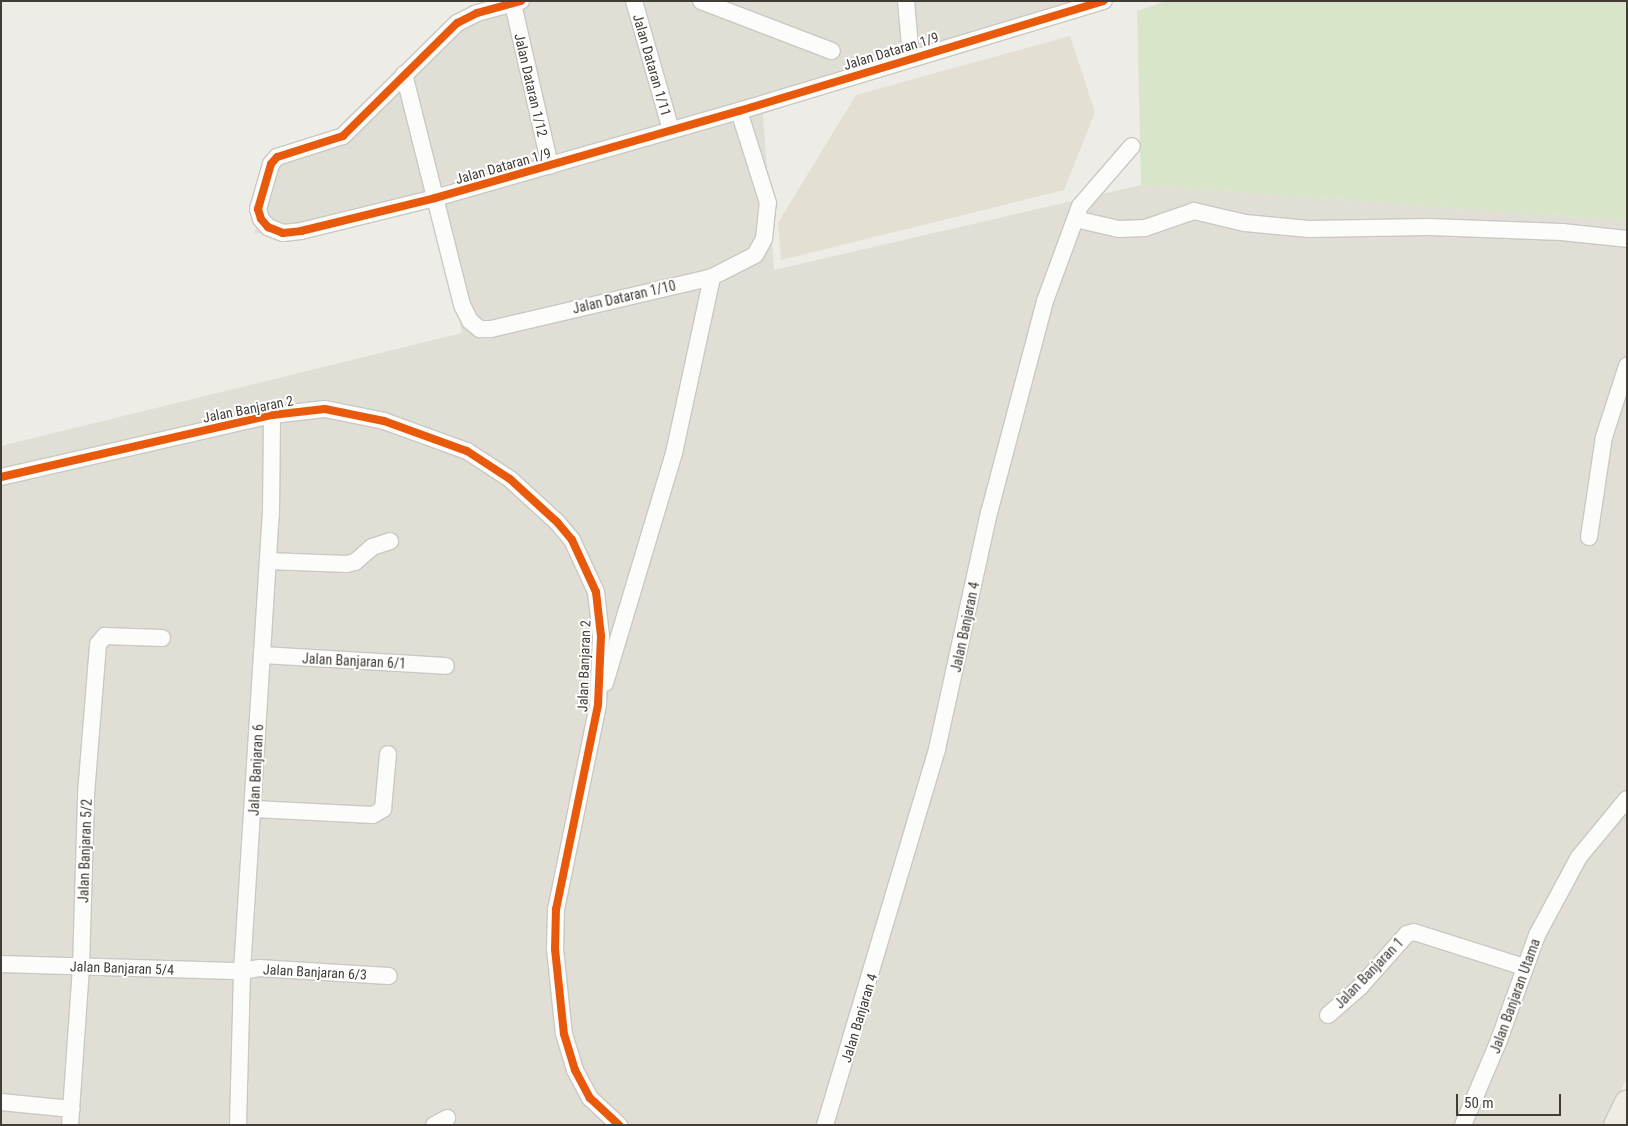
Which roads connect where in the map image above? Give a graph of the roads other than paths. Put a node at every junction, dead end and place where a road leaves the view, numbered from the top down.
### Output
1 (634, 1) edge
2 (701, 1) edge
3 (906, 1) edge
4 (1104, 1) edge
5 (517, 2) edge
6 (832, 51) dead end
7 (911, 57) junction
8 (404, 74) junction
9 (740, 111) junction
10 (671, 130) junction
11 (1132, 146) dead end
12 (550, 166) junction
13 (435, 198) junction
14 (1075, 219) junction
15 (1627, 239) edge
16 (712, 277) junction
17 (1627, 366) edge
18 (272, 415) junction
19 (1, 477) edge
20 (1589, 537) dead end
21 (390, 541) dead end
22 (268, 560) junction
23 (162, 638) dead end
24 (262, 655) junction
25 (446, 666) dead end
26 (598, 705) junction
27 (388, 754) dead end
28 (1627, 798) edge
29 (254, 810) junction
30 (1, 964) edge
31 (81, 967) junction
32 (1524, 967) junction
33 (242, 971) junction
34 (389, 976) dead end
35 (1328, 1015) dead end
36 (1, 1102) edge
37 (1627, 1102) edge
38 (71, 1117) edge
39 (612, 1123) edge
40 (238, 1125) edge
41 (825, 1125) edge
42 (1463, 1125) edge
43 (1616, 1125) edge

1 - 10 street, Jalan Dataran 1/11
2 - 6 street
3 - 7 street
4 - 7 street, Jalan Dataran 1/9
5 - 8 street, Jalan Dataran 1/9
5 - 12 street, Jalan Dataran 1/12
7 - 9 street, Jalan Dataran 1/9
8 - 13 street
8 - 13 street, Jalan Dataran 1/9
9 - 10 street, Jalan Dataran 1/9
9 - 16 street, Jalan Dataran 1/10
10 - 12 street, Jalan Dataran 1/9
11 - 14 street, Jalan Banjaran 4
12 - 13 street, Jalan Dataran 1/9
13 - 16 street, Jalan Dataran 1/10
14 - 15 street
14 - 41 street, Jalan Banjaran 4
16 - 26 street
17 - 20 street
18 - 19 street, Jalan Banjaran 2
18 - 22 street, Jalan Banjaran 6
18 - 26 street, Jalan Banjaran 2
21 - 22 street
22 - 24 street, Jalan Banjaran 6
23 - 31 street, Jalan Banjaran 5/2
24 - 25 street, Jalan Banjaran 6/1
24 - 29 street, Jalan Banjaran 6
26 - 39 street, Jalan Banjaran 2
27 - 29 street
28 - 32 street, Jalan Banjaran Utama
29 - 33 street, Jalan Banjaran 6
30 - 31 street, Jalan Banjaran 5/4
31 - 33 street, Jalan Banjaran 5/4
31 - 38 street, Jalan Banjaran 5/2
32 - 35 street, Jalan Banjaran 1
32 - 42 street, Jalan Banjaran Utama
33 - 34 street, Jalan Banjaran 6/3
33 - 40 street, Jalan Banjaran 6
36 - 38 street
37 - 43 main road

